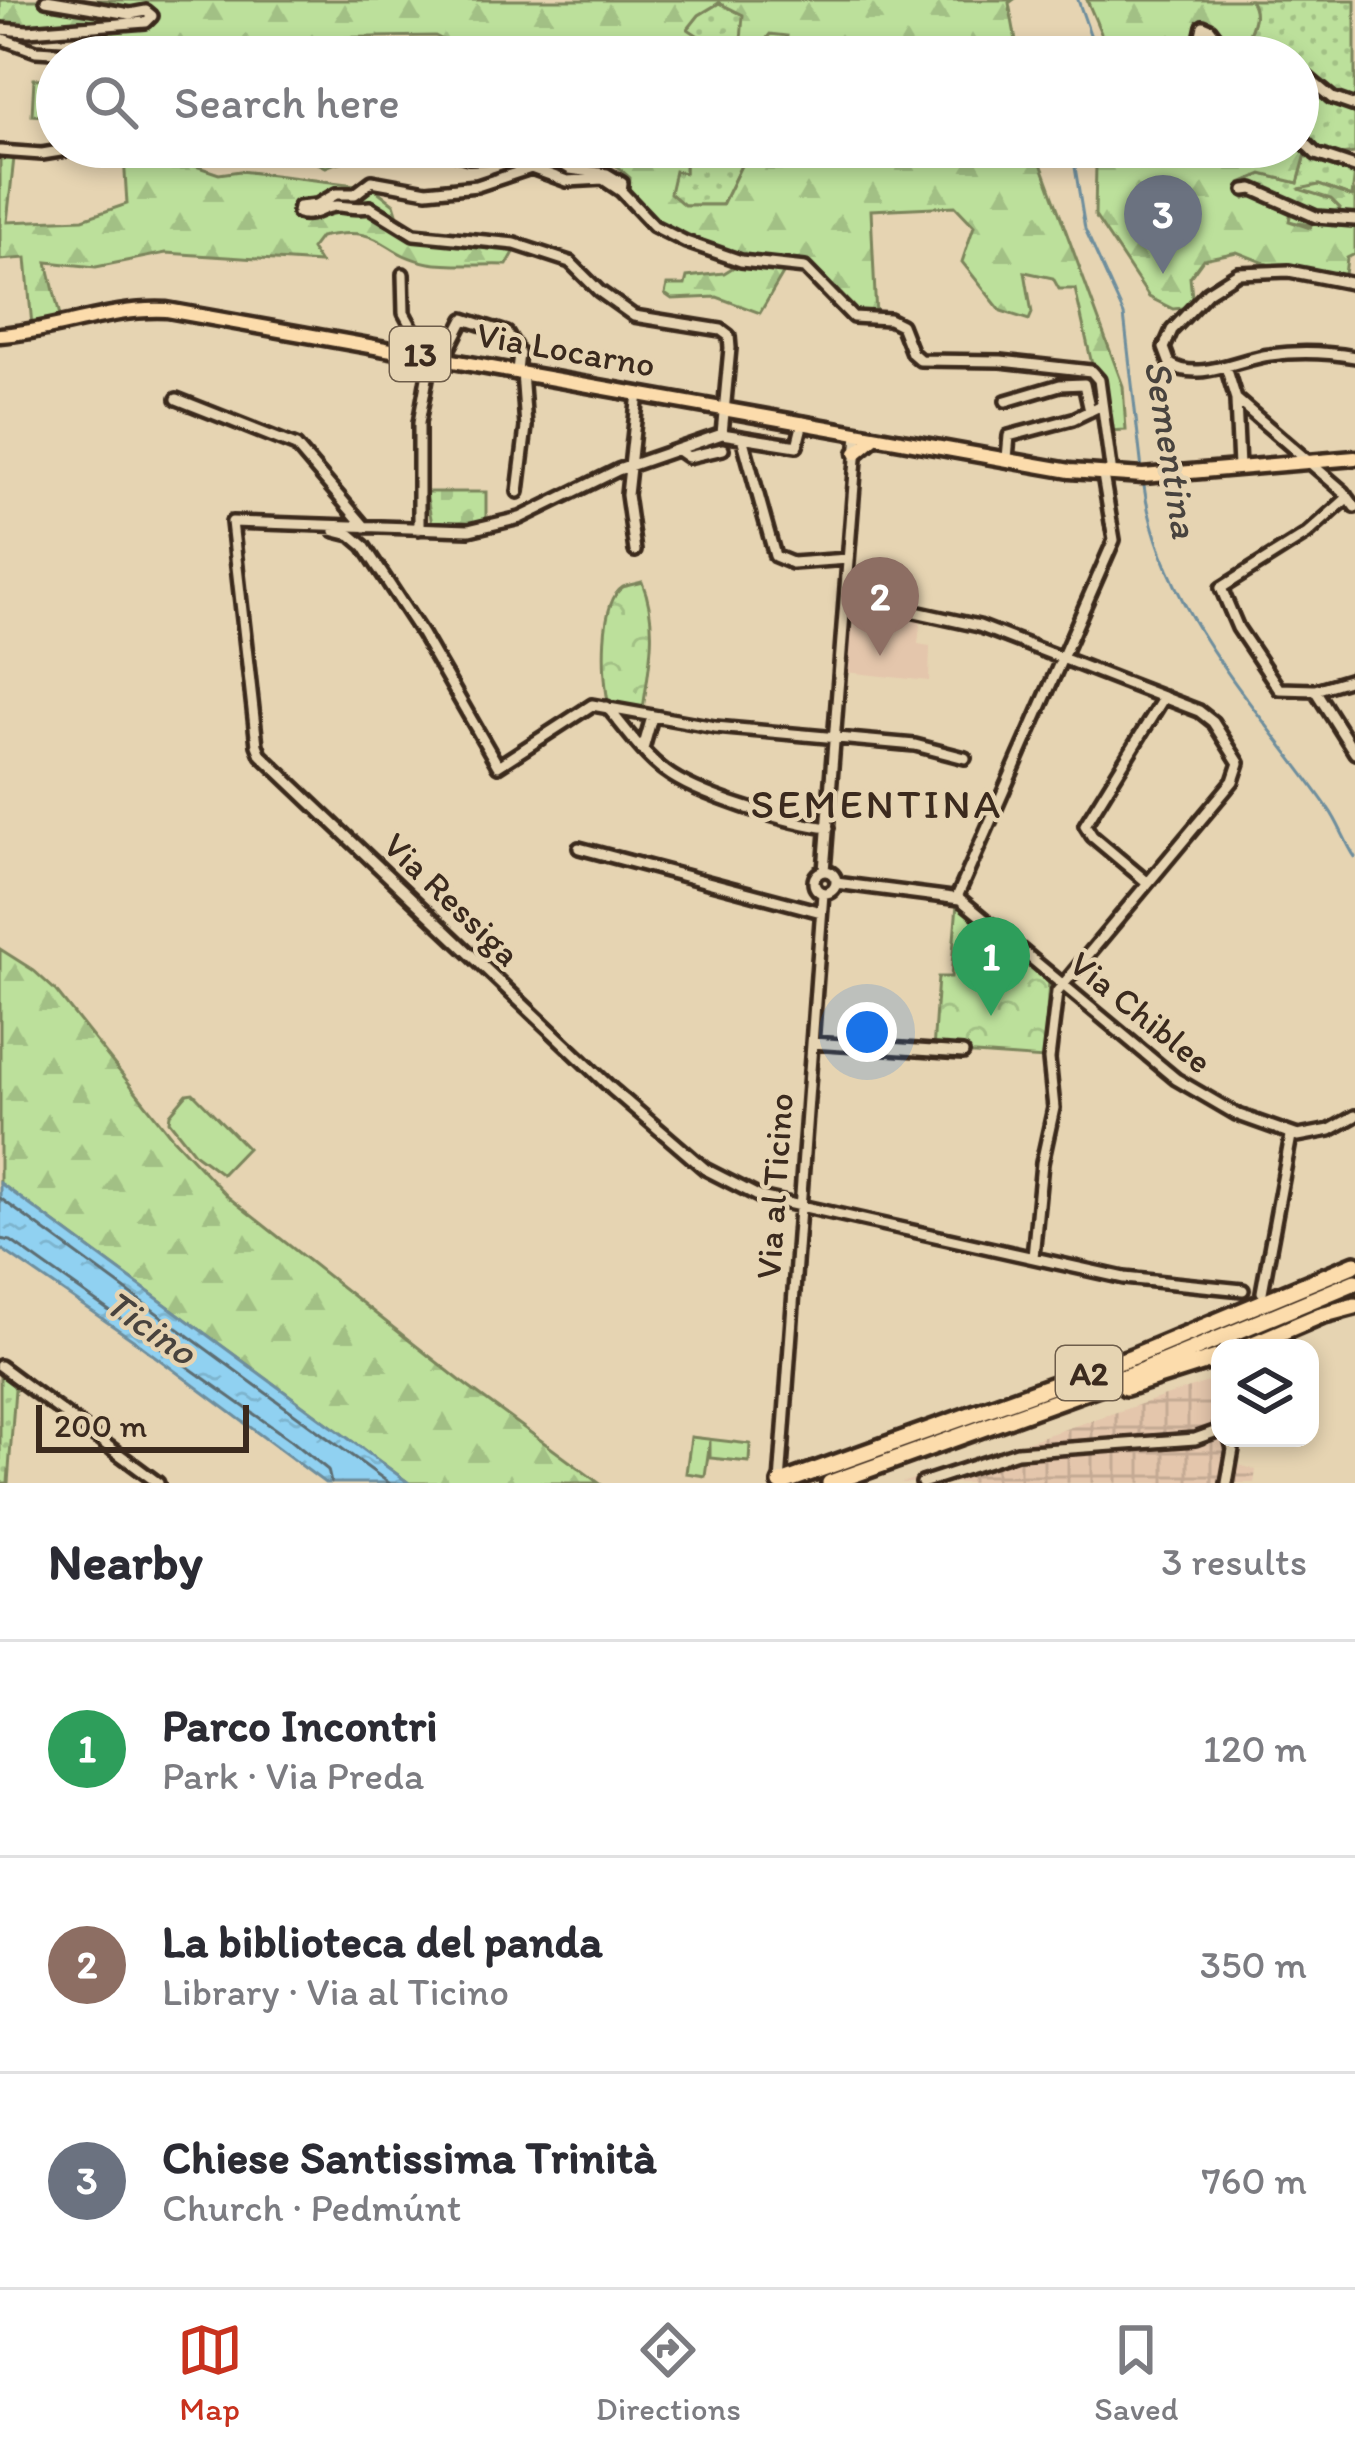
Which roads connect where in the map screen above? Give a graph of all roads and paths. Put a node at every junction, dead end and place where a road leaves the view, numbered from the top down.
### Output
1 (46, 0) edge
2 (0, 33) edge
3 (36, 51) edge
4 (1319, 88) edge
5 (1355, 106) edge
6 (0, 151) edge
7 (36, 154) edge
8 (1319, 155) edge
9 (1355, 167) edge
10 (567, 168) edge
11 (621, 190) junction
12 (1245, 190) dead end
13 (1355, 220) edge
14 (403, 274) dead end
15 (1355, 284) edge
16 (0, 335) edge
17 (434, 357) junction
18 (1355, 357) edge
19 (1226, 367) junction
20 (520, 372) junction
21 (638, 392) junction
22 (177, 399) dead end
23 (1236, 399) junction
24 (1006, 401) dead end
25 (1102, 405) junction
26 (724, 408) junction
27 (1090, 411) junction
28 (803, 422) junction
29 (858, 433) junction
30 (722, 434) junction
31 (876, 436) junction
32 (742, 437) junction
33 (723, 449) dead end
34 (678, 450) junction
35 (856, 453) junction
36 (1007, 458) junction
37 (1355, 458) edge
38 (1306, 462) junction
39 (628, 466) junction
40 (1239, 467) junction
41 (1112, 475) junction
42 (518, 492) dead end
43 (1350, 497) edge
44 (322, 525) junction
45 (365, 527) junction
46 (419, 529) junction
47 (635, 551) dead end
48 (848, 560) junction
49 (845, 603) junction
50 (1064, 659) junction
51 (1355, 678) edge
52 (1315, 690) junction
53 (1164, 698) junction
54 (607, 707) junction
55 (652, 717) junction
56 (834, 737) junction
57 (643, 749) junction
58 (1355, 753) edge
59 (965, 758) dead end
60 (827, 828) junction
61 (579, 848) dead end
62 (824, 871) junction
63 (1147, 882) junction
64 (836, 883) junction
65 (823, 893) junction
66 (957, 897) junction
67 (821, 912) junction
68 (1062, 983) junction
69 (812, 1043) junction
70 (963, 1053) dead end
71 (1355, 1116) edge
72 (1291, 1136) junction
73 (801, 1205) junction
74 (1034, 1257) junction
75 (1355, 1264) edge
76 (1355, 1282) edge
77 (1243, 1290) dead end
78 (1262, 1292) dead end
79 (1355, 1306) edge
80 (1268, 1339) edge
81 (1211, 1360) edge
82 (0, 1366) edge
83 (999, 1424) junction
84 (1211, 1433) edge
85 (1233, 1447) edge
86 (824, 1476) edge
87 (158, 1483) edge
88 (780, 1483) edge
89 (922, 1483) edge
90 (1228, 1483) edge

1 - 2 street
2 - 3 street
4 - 5 street
6 - 7 street
8 - 9 street
10 - 11 street
11 - 25 street
11 - 26 street
12 - 13 street
14 - 17 street
15 - 19 street
16 - 17 main road, Via Locarno / 13
17 - 20 main road, Via Locarno / 13
17 - 20 street
17 - 46 street
18 - 19 street
19 - 23 street
20 - 21 main road, Via Locarno / 13
20 - 42 street
21 - 26 main road, Via Locarno / 13
21 - 39 street
22 - 45 street
23 - 38 street
23 - 40 street
24 - 27 street
25 - 27 street
25 - 41 street
26 - 28 main road, Via Locarno / 13
26 - 30 street
27 - 36 street
28 - 29 main road, Via Locarno / 13
28 - 32 street
29 - 31 main road, Via Locarno / 13
29 - 35 street
30 - 32 street
30 - 34 street
31 - 35 main road
31 - 36 main road, Via Locarno / 13
32 - 48 street
33 - 34 street
34 - 39 street
35 - 48 street
36 - 41 main road, Via Locarno / 13
37 - 38 main road, 13
38 - 40 main road, 13
38 - 43 street
39 - 46 street
39 - 47 street
40 - 41 main road, 13
41 - 50 street
43 - 52 street
44 - 45 street
44 - 54 street
44 - 73 street, Via Ressiga
45 - 46 street
48 - 49 street
49 - 50 street
49 - 56 street
50 - 53 street
50 - 66 street
51 - 52 street
52 - 58 street
53 - 63 street
53 - 63 street
54 - 55 street
54 - 57 street
55 - 56 street
55 - 57 street
56 - 59 street
56 - 60 street
57 - 60 street
60 - 62 street
61 - 67 street
62 - 64 street
62 - 65 street
63 - 68 street
64 - 65 street
64 - 66 street
65 - 67 street, Via al Ticino
66 - 68 street, Via Chiblee
67 - 69 street, Via al Ticino
68 - 72 street, Via Chiblee
68 - 74 street
69 - 70 street
69 - 73 street, Via al Ticino
71 - 72 street
72 - 78 street
73 - 74 street, Via Ressiga
73 - 88 street, Via al Ticino
74 - 77 street, Via Ressiga
75 - 86 highway, A2
76 - 83 highway, A2
79 - 80 highway
81 - 83 highway, A2
82 - 87 street
83 - 86 highway, A2
84 - 89 street
85 - 90 street
86 - 88 highway, A2

